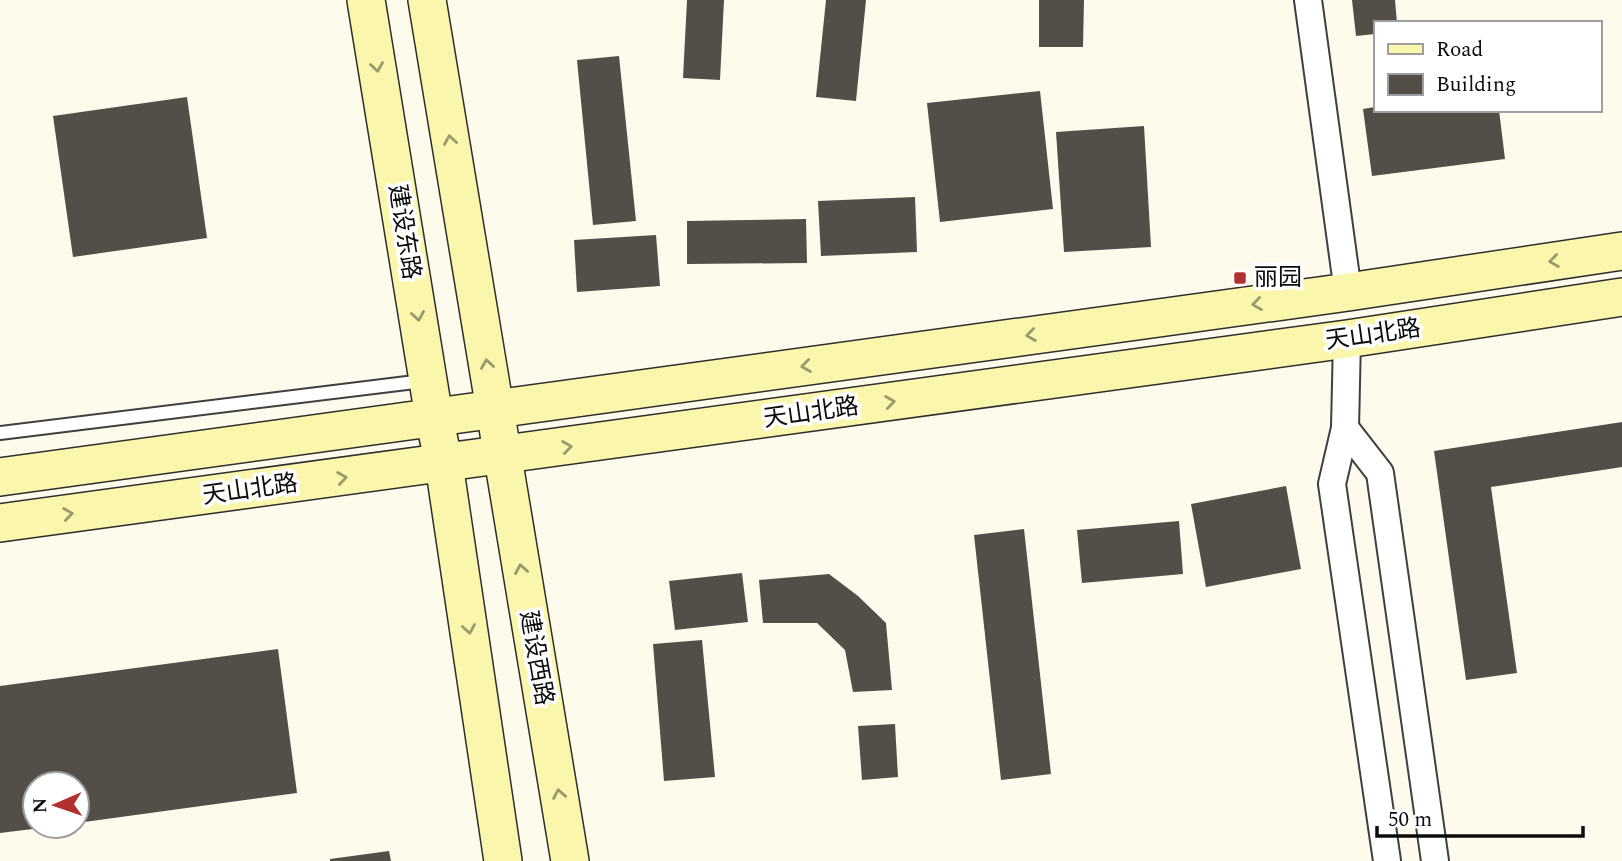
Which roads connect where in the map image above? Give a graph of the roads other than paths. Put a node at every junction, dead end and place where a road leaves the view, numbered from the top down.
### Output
1 (366, 0) edge
2 (427, 0) edge
3 (1308, 0) edge
4 (1622, 251) edge
5 (1348, 292) junction
6 (1622, 297) edge
7 (1347, 339) junction
8 (428, 380) junction
9 (494, 408) junction
10 (434, 417) junction
11 (1345, 428) junction
12 (0, 433) edge
13 (502, 456) junction
14 (444, 464) junction
15 (0, 477) edge
16 (0, 523) edge
17 (503, 861) edge
18 (570, 861) edge
19 (1387, 861) edge
20 (1435, 861) edge

1 -> 8 main road, 建设东路
9 -> 2 main road
3 - 5 street
4 -> 5 main road
5 -> 9 main road
6 - 7 main road, 天山北路
7 - 11 street
13 -> 7 main road, 天山北路
8 - 10 main road, 建设东路
8 - 12 lane
9 - 10 main road
9 - 13 main road
10 - 14 main road, 建设东路
10 - 15 main road
11 - 19 street
11 - 20 street
13 - 14 main road, 天山北路
18 -> 13 main road, 建设西路
16 -> 14 main road, 天山北路
14 -> 17 main road

